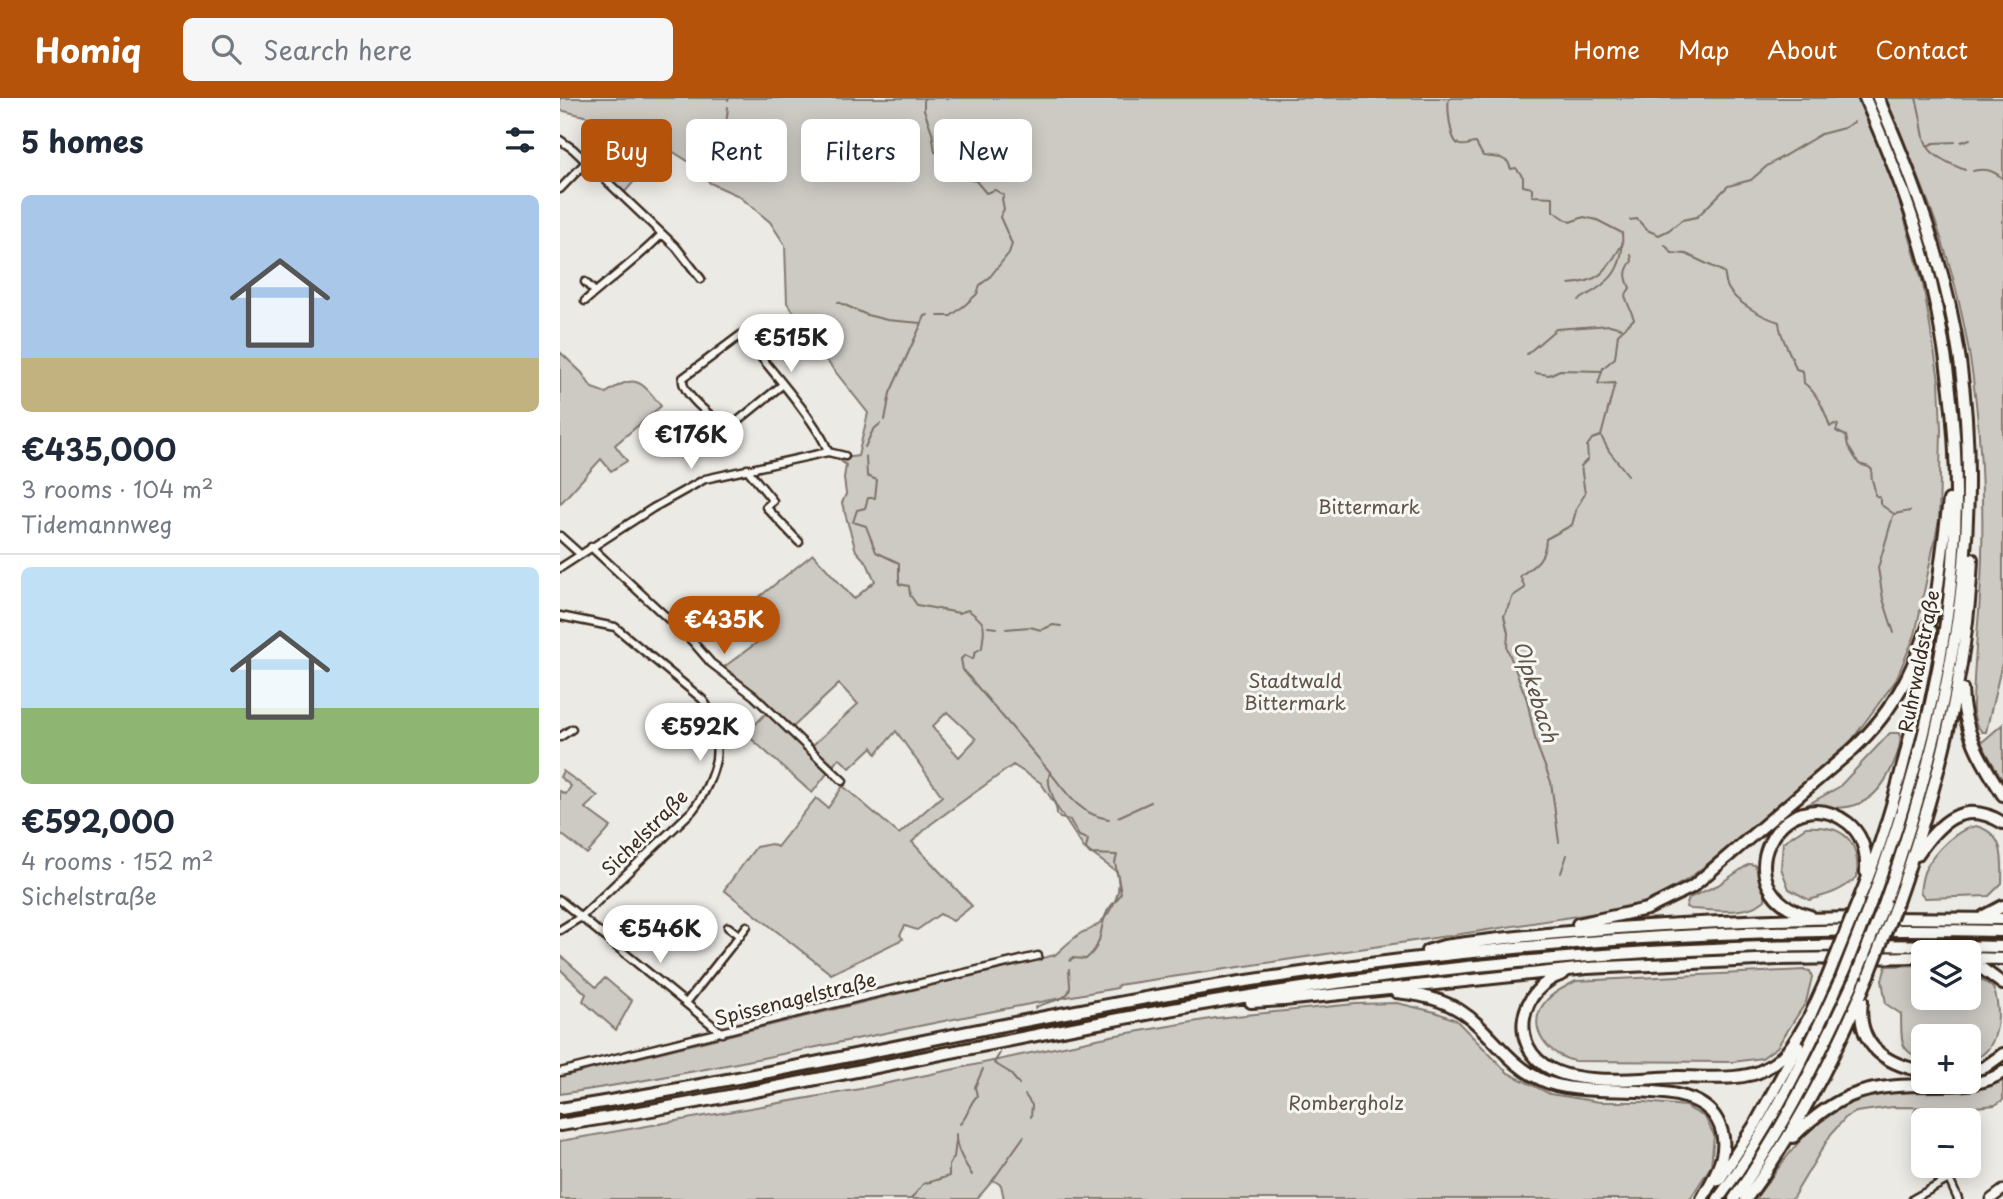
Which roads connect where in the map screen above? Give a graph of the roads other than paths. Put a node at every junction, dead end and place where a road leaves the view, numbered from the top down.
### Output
1 (1865, 98) edge
2 (1878, 98) edge
3 (560, 140) edge
4 (581, 158) edge
5 (581, 167) edge
6 (607, 182) edge
7 (560, 189) edge
8 (662, 234) junction
9 (701, 279) dead end
10 (585, 282) dead end
11 (595, 292) junction
12 (585, 301) dead end
13 (736, 326) dead end
14 (742, 334) junction
15 (782, 385) junction
16 (828, 452) junction
17 (845, 456) dead end
18 (1968, 458) junction
19 (1954, 468) junction
20 (747, 469) junction
21 (560, 536) edge
22 (799, 542) dead end
23 (591, 547) junction
24 (580, 554) junction
25 (560, 568) edge
26 (1936, 602) junction
27 (560, 616) edge
28 (1962, 662) junction
29 (572, 729) dead end
30 (560, 737) edge
31 (843, 780) dead end
32 (2003, 795) edge
33 (2003, 823) edge
34 (1910, 866) junction
35 (560, 900) edge
36 (1858, 902) junction
37 (2003, 906) edge
38 (581, 917) junction
39 (1832, 919) junction
40 (1961, 919) junction
41 (2003, 919) edge
42 (747, 926) dead end
43 (728, 927) dead end
44 (560, 930) edge
45 (2003, 931) edge
46 (1536, 933) junction
47 (740, 936) junction
48 (2003, 947) edge
49 (1038, 956) dead end
50 (1911, 957) edge
51 (1981, 958) edge
52 (1400, 959) junction
53 (2003, 959) edge
54 (1587, 968) junction
55 (1981, 969) edge
56 (1868, 975) junction
57 (2003, 984) edge
58 (1362, 991) junction
59 (1308, 992) junction
60 (686, 1003) junction
61 (1811, 1014) junction
62 (722, 1033) junction
63 (2003, 1054) edge
64 (1911, 1068) edge
65 (1981, 1068) edge
66 (560, 1072) edge
67 (2003, 1072) edge
68 (560, 1110) edge
69 (560, 1125) edge
70 (1779, 1153) junction
71 (1949, 1179) joint
72 (2003, 1190) edge
73 (1703, 1199) edge
74 (1718, 1199) edge
75 (1734, 1199) edge
76 (1746, 1199) edge
77 (1913, 1199) edge
78 (1958, 1199) edge
79 (1991, 1199) edge

1 - 19 highway, Ruhrwaldstraße
2 - 18 highway
3 - 4 street
5 - 7 street
6 - 8 street
8 - 9 street
8 - 11 street
10 - 11 street
11 - 12 street
13 - 14 street
14 - 15 street
14 - 15 street
15 - 16 street
16 - 17 street
16 - 20 street
18 - 28 highway
18 - 75 highway, bridge
19 - 26 highway
19 - 74 highway, Ruhrwaldstraße, bridge
20 - 22 street
20 - 23 street
21 - 24 street
23 - 24 street
23 - 31 street
24 - 25 street
26 - 36 highway
26 - 46 highway
27 - 38 street, Sichelstraße
28 - 32 highway
28 - 34 highway
29 - 30 street
33 - 34 highway
34 - 56 highway, bridge
35 - 38 street
36 - 39 highway
36 - 61 highway, bridge
37 - 40 highway
38 - 44 street, Sichelstraße
38 - 60 street
39 - 40 highway
39 - 46 highway
40 - 41 highway
42 - 47 street
43 - 47 street
45 - 52 highway
46 - 52 highway
47 - 60 street
48 - 59 highway
49 - 62 street, Spissenagelstraße
50 - 54 highway
51 - 53 highway
52 - 68 highway
54 - 58 highway
54 - 61 highway
55 - 57 highway
56 - 64 highway
56 - 70 highway
58 - 59 highway
58 - 73 highway
59 - 69 highway
60 - 62 street
61 - 73 highway
62 - 66 street, Spissenagelstraße
63 - 65 highway
67 - 70 highway
70 - 76 highway
71 - 77 street
71 - 78 street
72 - 79 main road

